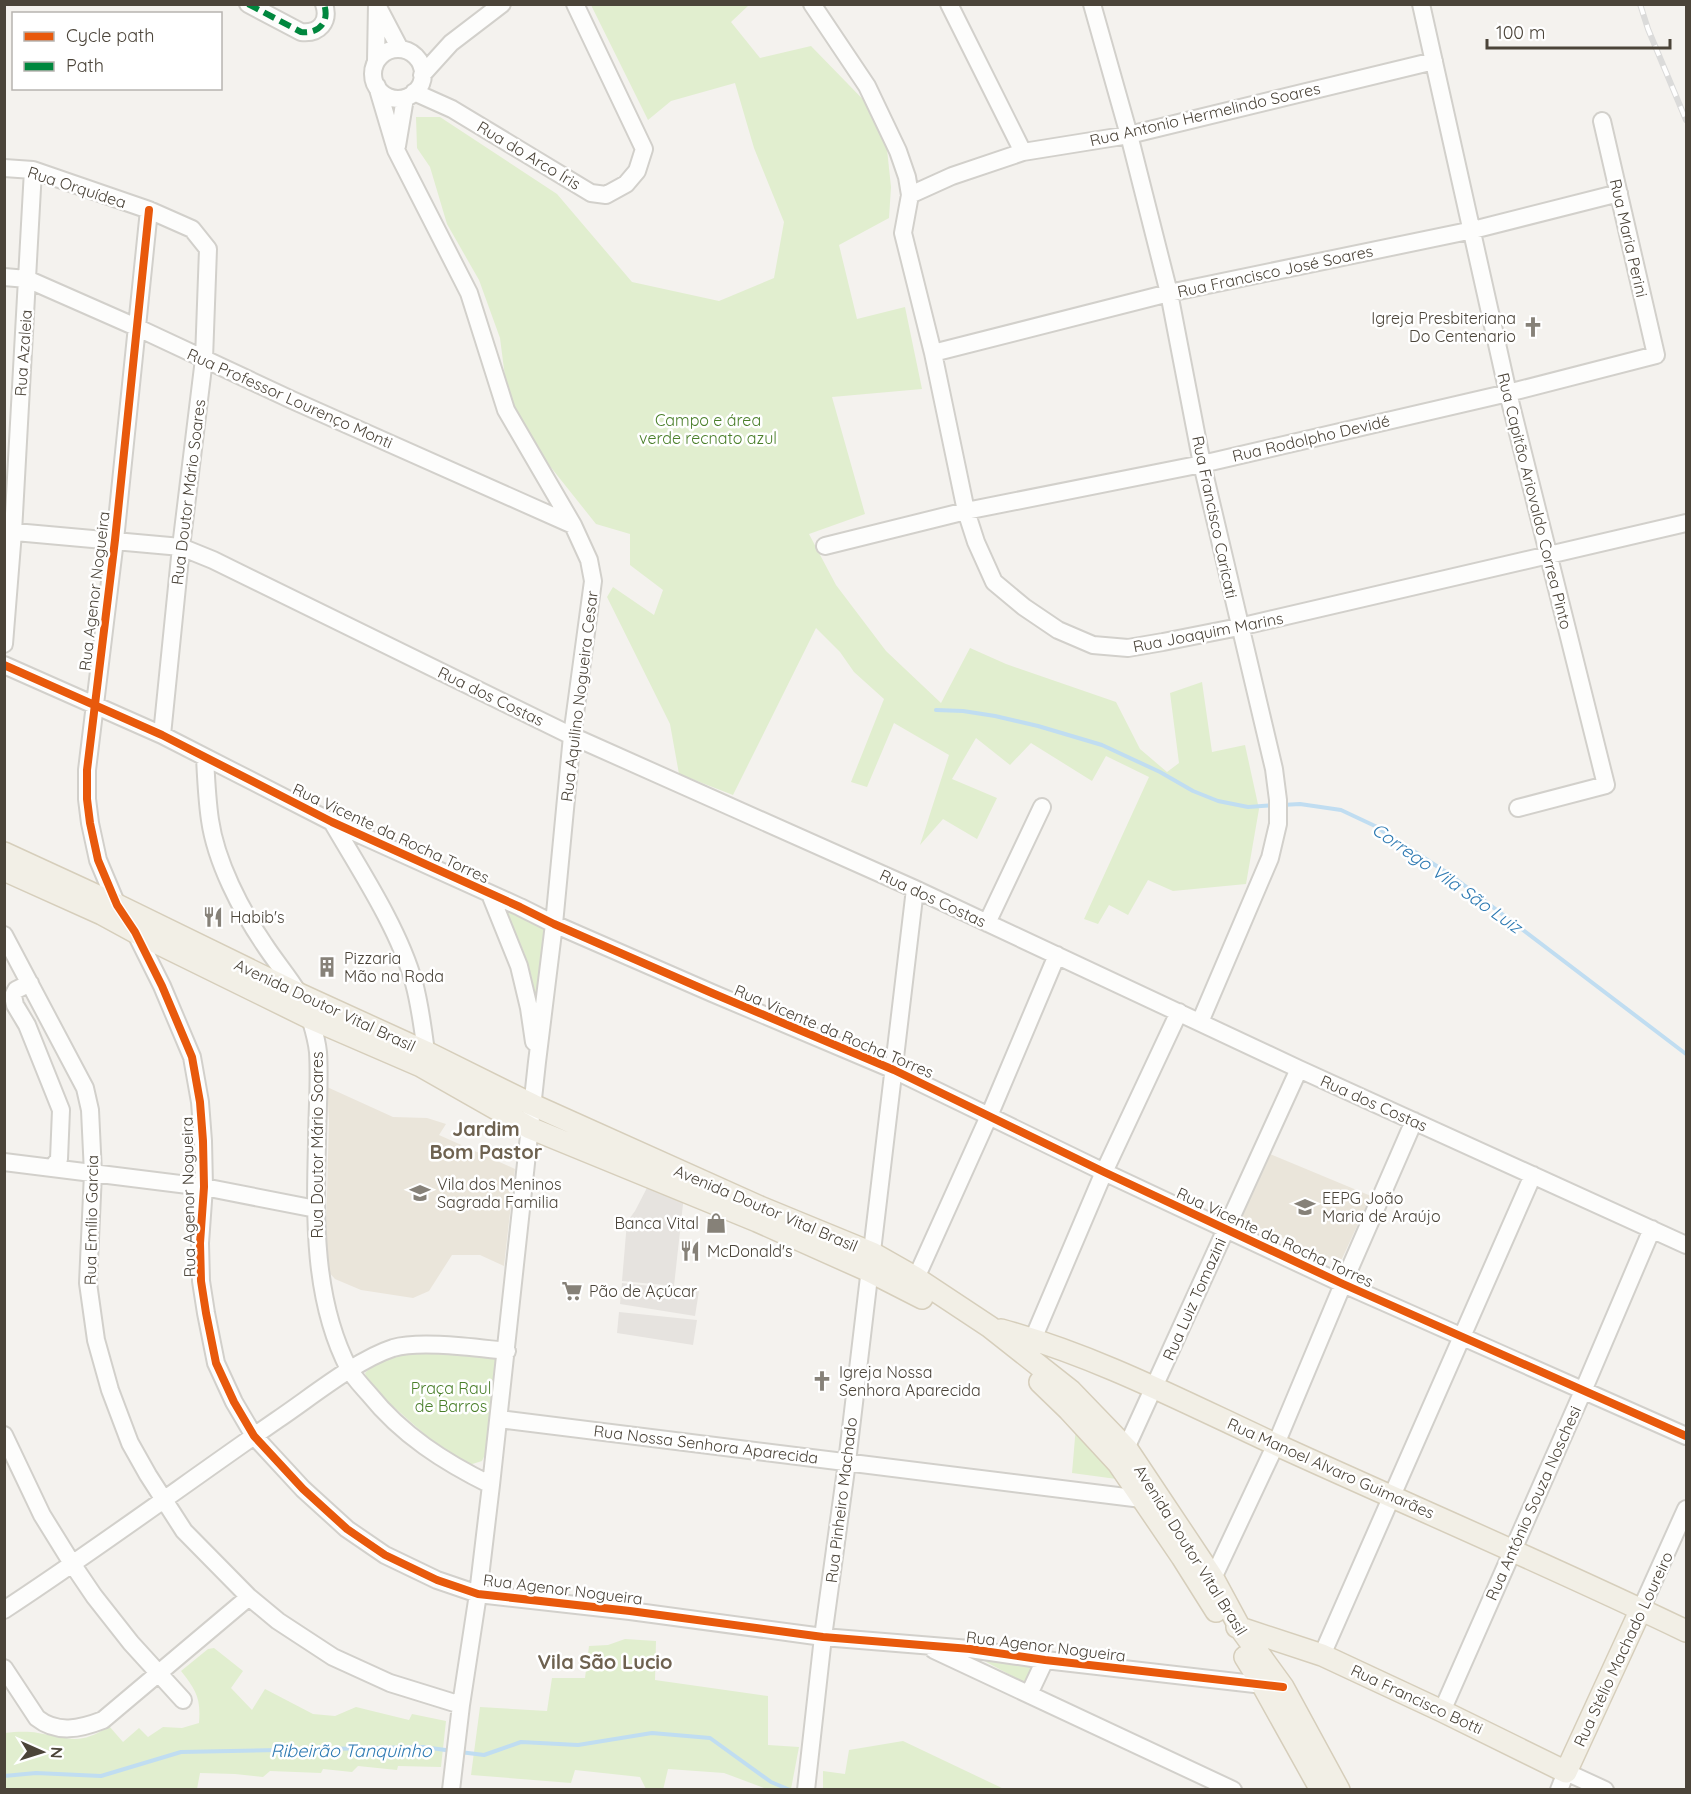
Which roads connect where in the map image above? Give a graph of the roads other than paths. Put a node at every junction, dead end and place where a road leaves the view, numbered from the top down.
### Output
1 (248, 4) edge
2 (324, 4) edge
3 (502, 4) edge
4 (575, 4) edge
5 (812, 4) edge
6 (949, 4) edge
7 (1092, 4) edge
8 (1421, 4) edge
9 (377, 5) edge
10 (451, 43) junction
11 (407, 52) junction
12 (376, 61) junction
13 (1434, 61) junction
14 (422, 75) junction
15 (377, 86) junction
16 (409, 95) junction
17 (1602, 121) dead end
18 (1129, 135) junction
19 (396, 150) junction
20 (1023, 152) junction
21 (4, 168) edge
22 (33, 170) junction
23 (1619, 193) junction
24 (910, 195) junction
25 (149, 210) junction
26 (1473, 230) junction
27 (208, 249) joint
28 (4, 278) edge
29 (27, 279) junction
30 (1169, 293) junction
31 (136, 327) junction
32 (933, 354) junction
33 (1656, 355) joint
34 (204, 359) junction
35 (1508, 393) junction
36 (12, 404) edge
37 (1202, 464) junction
38 (966, 511) junction
39 (1686, 524) edge
40 (573, 525) junction
41 (9, 532) edge
42 (115, 540) junction
43 (825, 546) dead end
44 (181, 548) junction
45 (1549, 556) junction
46 (1239, 627) junction
47 (4, 644) edge
48 (4, 665) edge
49 (94, 705) junction
50 (162, 735) junction
51 (572, 736) junction
52 (205, 757) junction
53 (1042, 807) dead end
54 (1518, 808) dead end
55 (332, 822) junction
56 (4, 853) edge
57 (4, 870) edge
58 (915, 889) junction
59 (490, 894) junction
60 (117, 904) junction
61 (987, 923) junction
62 (554, 924) junction
63 (135, 932) junction
64 (4, 936) edge
65 (1057, 955) junction
66 (30, 983) junction
67 (299, 994) junction
68 (1179, 1012) junction
69 (310, 1018) junction
70 (1200, 1022) junction
71 (424, 1059) junction
72 (537, 1062) junction
73 (1299, 1069) junction
74 (894, 1070) junction
75 (533, 1105) junction
76 (990, 1116) junction
77 (1414, 1121) junction
78 (530, 1128) junction
79 (4, 1162) edge
80 (52, 1168) junction
81 (1104, 1172) junction
82 (93, 1173) junction
83 (1533, 1175) junction
84 (204, 1187) junction
85 (316, 1209) junction
86 (1226, 1228) junction
87 (1652, 1228) junction
88 (1686, 1245) edge
89 (871, 1262) junction
90 (916, 1278) junction
91 (1343, 1284) junction
92 (990, 1327) junction
93 (1462, 1338) junction
94 (1033, 1339) junction
95 (507, 1350) junction
96 (350, 1370) junction
97 (1154, 1386) junction
98 (1583, 1391) junction
99 (499, 1419) junction
100 (4, 1435) edge
101 (254, 1436) junction
102 (1686, 1436) edge
103 (1276, 1444) junction
104 (1122, 1456) junction
105 (847, 1462) junction
106 (491, 1485) junction
107 (1391, 1495) junction
108 (164, 1500) junction
109 (1153, 1500) junction
110 (1686, 1509) edge
111 (1512, 1550) junction
112 (73, 1565) junction
113 (1213, 1578) junction
114 (478, 1594) junction
115 (249, 1597) junction
116 (1641, 1609) junction
117 (4, 1610) edge
118 (1231, 1625) junction
119 (1686, 1630) edge
120 (823, 1637) junction
121 (925, 1646) junction
122 (970, 1649) junction
123 (1322, 1654) junction
124 (1045, 1660) junction
125 (4, 1668) edge
126 (976, 1670) junction
127 (158, 1674) junction
128 (1273, 1686) junction
129 (1029, 1694) junction
130 (183, 1700) dead end
131 (461, 1705) junction
132 (1443, 1711) junction
133 (1563, 1781) edge
134 (451, 1790) edge
135 (806, 1790) edge
136 (1233, 1790) edge
137 (1321, 1790) edge
138 (1339, 1790) edge
139 (1605, 1790) edge

1 - 2 street
3 - 10 street
4 - 16 street, Rua do Arco Íris
5 - 24 street, Rua Joaquim Marins
6 - 20 street
7 - 18 street, Rua Francisco Caricati
8 - 13 street, Rua Capitão Ariovaldo Correa Pinto
9 - 11 street
9 - 12 street
10 - 11 street
10 - 14 street
11 - 12 street
11 - 14 street
12 - 15 street
13 - 18 street, Rua Antonio Hermelindo Soares
13 - 26 street, Rua Capitão Ariovaldo Correa Pinto
14 - 16 street
15 - 16 street
15 - 19 street, Rua Aquilino Nogueira Cesar
16 - 19 street
17 - 23 street, Rua Maria Perini
18 - 20 street, Rua Antonio Hermelindo Soares
18 - 30 street, Rua Francisco Caricati
19 - 40 street, Rua Aquilino Nogueira Cesar
20 - 24 street, Rua Antonio Hermelindo Soares
21 - 22 street, Rua Orquídea
22 - 25 street, Rua Orquídea
22 - 29 street, Rua Azaleia
23 - 26 street, Rua Francisco José Soares
23 - 33 street, Rua Maria Perini
24 - 32 street, Rua Joaquim Marins
25 - 27 street, Rua Orquídea
25 - 31 street, Rua Agenor Nogueira
26 - 30 street, Rua Francisco José Soares
26 - 35 street, Rua Capitão Ariovaldo Correa Pinto
27 - 34 street, Rua Doutor Mário Soares
28 - 29 street, Rua Professor Lourenço Monti
29 - 31 street, Rua Professor Lourenço Monti
29 - 36 street, Rua Azaleia
30 - 32 street, Rua Francisco José Soares
30 - 37 street, Rua Francisco Caricati
31 - 34 street, Rua Professor Lourenço Monti
31 - 42 street, Rua Agenor Nogueira
32 - 38 street, Rua Joaquim Marins
33 - 35 street, Rua Rodolpho Devidé
34 - 40 street, Rua Professor Lourenço Monti
34 - 44 street, Rua Doutor Mário Soares
35 - 37 street, Rua Rodolpho Devidé
35 - 45 street, Rua Capitão Ariovaldo Correa Pinto
36 - 41 street, Rua Azaleia
37 - 38 street, Rua Rodolpho Devidé
37 - 46 street, Rua Francisco Caricati
38 - 43 street, Rua Rodolpho Devidé
38 - 46 street, Rua Joaquim Marins
39 - 45 street, Rua Joaquim Marins
40 - 51 street, Rua Aquilino Nogueira Cesar
41 - 42 street, Rua dos Costas
41 - 47 street, Rua Azaleia
42 - 44 street, Rua dos Costas
42 - 49 street, Rua Agenor Nogueira
44 - 50 street, Rua Doutor Mário Soares
44 - 51 street, Rua dos Costas
45 - 46 street, Rua Joaquim Marins
45 - 54 street, Rua Capitão Ariovaldo Correa Pinto
46 - 70 street, Rua Francisco Caricati
48 - 49 street, Rua Vicente da Rocha Torres
49 - 50 street, Rua Vicente da Rocha Torres
49 - 60 street, Rua Agenor Nogueira
50 - 52 street, Rua Vicente da Rocha Torres
51 - 58 street, Rua dos Costas
51 - 62 street, Rua Aquilino Nogueira Cesar
52 - 55 street, Rua Vicente da Rocha Torres
52 - 67 street, Rua Doutor Mário Soares
53 - 61 street
55 - 59 street, Rua Vicente da Rocha Torres
55 - 71 street
56 - 60 main road, Avenida Doutor Vital Brasil
57 - 63 main road, Avenida Doutor Vital Brasil
58 - 61 street, Rua dos Costas
58 - 74 street, Rua Pinheiro Machado
59 - 62 street, Rua Vicente da Rocha Torres
59 - 72 street
60 - 63 street, Rua Agenor Nogueira
60 - 67 main road, Avenida Doutor Vital Brasil
61 - 65 street, Rua dos Costas
62 - 72 street, Rua Aquilino Nogueira Cesar
62 - 74 street, Rua Vicente da Rocha Torres
63 - 69 main road, Avenida Doutor Vital Brasil
63 - 84 street, Rua Agenor Nogueira
64 - 66 street, Rua Emílio Garcia
65 - 68 street, Rua dos Costas
65 - 76 street
66 - 80 street
66 - 82 street, Rua Emílio Garcia
67 - 69 street, Rua Doutor Mário Soares
67 - 71 main road, Avenida Doutor Vital Brasil
68 - 70 street, Rua dos Costas
68 - 81 street
69 - 71 main road, Avenida Doutor Vital Brasil
69 - 85 street, Rua Doutor Mário Soares
70 - 73 street, Rua dos Costas
71 - 75 main road, Avenida Doutor Vital Brasil
71 - 78 main road, Avenida Doutor Vital Brasil
72 - 75 street, Rua Aquilino Nogueira Cesar
73 - 77 street, Rua dos Costas
73 - 86 street, Rua Luiz Tomazini
74 - 76 street, Rua Vicente da Rocha Torres
74 - 89 street, Rua Pinheiro Machado
75 - 78 street, Rua Aquilino Nogueira Cesar
75 - 89 main road, Avenida Doutor Vital Brasil
76 - 81 street, Rua Vicente da Rocha Torres
76 - 90 street
77 - 83 street, Rua dos Costas
77 - 91 street
78 - 89 main road, Avenida Doutor Vital Brasil
78 - 95 street, Rua Aquilino Nogueira Cesar
79 - 80 street
80 - 82 street
81 - 86 street, Rua Vicente da Rocha Torres
81 - 94 street
82 - 84 street
82 - 108 street, Rua Emílio Garcia
83 - 87 street, Rua dos Costas
83 - 93 street
84 - 85 street
84 - 101 street, Rua Agenor Nogueira
85 - 96 street, Rua Doutor Mário Soares
86 - 91 street, Rua Vicente da Rocha Torres
86 - 97 street, Rua Luiz Tomazini
87 - 88 street, Rua dos Costas
87 - 98 street, Rua António Souza Noschesi
89 - 90 main road, Avenida Doutor Vital Brasil
89 - 104 main road, Avenida Doutor Vital Brasil
89 - 105 street, Rua Pinheiro Machado
90 - 92 main road, Avenida Doutor Vital Brasil
91 - 93 street, Rua Vicente da Rocha Torres
91 - 103 street
92 - 94 main road, Rua Manoel Alvaro Guimarães
92 - 104 main road, Avenida Doutor Vital Brasil
93 - 98 street, Rua Vicente da Rocha Torres
93 - 107 street
94 - 97 main road, Rua Manoel Alvaro Guimarães
95 - 96 street
95 - 99 street, Rua Aquilino Nogueira Cesar
96 - 101 street
96 - 106 street, Rua Doutor Mário Soares
97 - 103 main road, Rua Manoel Alvaro Guimarães
97 - 104 street, Rua Luiz Tomazini
98 - 102 street, Rua Vicente da Rocha Torres
98 - 111 street, Rua António Souza Noschesi
99 - 105 street, Rua Nossa Senhora Aparecida
99 - 106 street, Rua Aquilino Nogueira Cesar
100 - 112 street
101 - 108 street
101 - 114 street, Rua Agenor Nogueira
103 - 107 main road, Rua Manoel Alvaro Guimarães
103 - 113 street
104 - 109 main road, Avenida Doutor Vital Brasil
105 - 109 street, Rua Nossa Senhora Aparecida
105 - 120 street, Rua Pinheiro Machado
106 - 114 street, Rua Aquilino Nogueira Cesar
107 - 111 main road, Rua Manoel Alvaro Guimarães
107 - 123 street
108 - 112 street
108 - 115 street, Rua Emílio Garcia
109 - 113 main road, Avenida Doutor Vital Brasil
109 - 118 main road, Avenida Doutor Vital Brasil
110 - 116 street, Rua Stélio Machado Loureiro
111 - 116 main road, Rua Manoel Alvaro Guimarães
111 - 132 street, Rua António Souza Noschesi
112 - 117 street
112 - 127 street
113 - 118 main road, Avenida Doutor Vital Brasil
114 - 120 street, Rua Agenor Nogueira
114 - 131 street, Rua Aquilino Nogueira Cesar
115 - 127 street
115 - 131 street, Rua Emílio Garcia
116 - 119 main road, Rua Manoel Alvaro Guimarães
116 - 133 main road, Rua Stélio Machado Loureiro
118 - 123 main road, Rua Francisco Botti
118 - 128 main road, Avenida Doutor Vital Brasil
120 - 121 street, Rua Agenor Nogueira
120 - 135 street, Rua Pinheiro Machado
121 - 122 street, Rua Agenor Nogueira
121 - 126 street
122 - 124 street, Rua Agenor Nogueira
122 - 126 street
123 - 132 main road, Rua Francisco Botti
124 - 128 street, Rua Agenor Nogueira
124 - 129 street
125 - 127 street
126 - 129 street
127 - 130 street
128 - 137 main road, Avenida Doutor Vital Brasil
128 - 138 main road, Avenida Doutor Vital Brasil
129 - 136 street
131 - 134 street, Rua Aquilino Nogueira Cesar
132 - 133 main road, Rua Francisco Botti
133 - 139 street, Rua Francisco Botti

